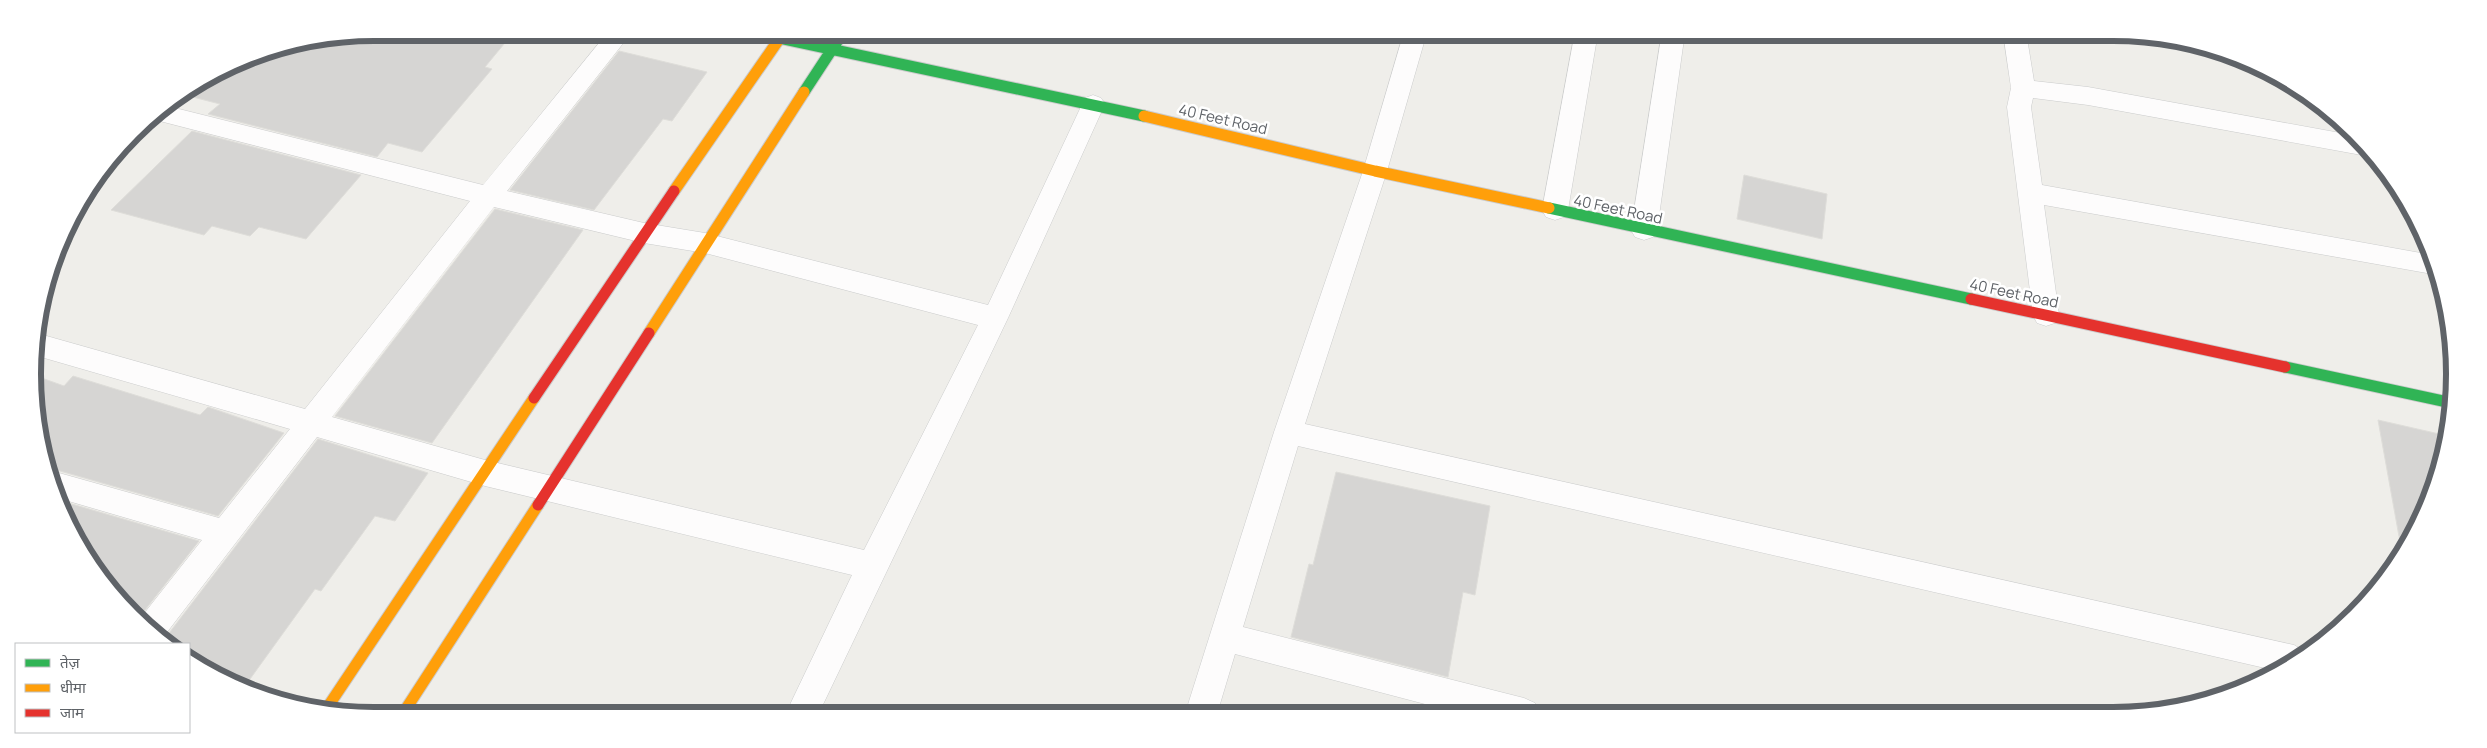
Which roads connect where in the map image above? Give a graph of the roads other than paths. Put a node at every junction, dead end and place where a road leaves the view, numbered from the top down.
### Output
1 (614, 41) edge
2 (778, 41) edge
3 (801, 41) edge
4 (837, 41) edge
5 (1413, 41) edge
6 (1585, 41) edge
7 (1673, 41) edge
8 (2015, 41) edge
9 (832, 49) junction
10 (2023, 88) junction
11 (1093, 104) junction
12 (166, 114) edge
13 (2354, 146) edge
14 (1375, 171) junction
15 (2030, 193) junction
16 (488, 196) junction
17 (1555, 210) junction
18 (1644, 230) junction
19 (644, 233) junction
20 (705, 244) junction
21 (2427, 265) edge
22 (2046, 315) junction
23 (995, 318) junction
24 (43, 346) edge
25 (2444, 401) edge
26 (310, 423) junction
27 (1288, 432) junction
28 (485, 473) junction
29 (549, 486) junction
30 (61, 487) edge
31 (223, 533) junction
32 (872, 566) junction
33 (155, 624) edge
34 (1224, 637) junction
35 (2286, 658) edge
36 (331, 704) edge
37 (408, 707) edge
38 (806, 707) edge
39 (1203, 707) edge
40 (1497, 707) edge

1 - 16 street
2 - 19 street
3 - 9 street, 40 Feet Road
4 - 9 street
5 - 14 street
6 - 17 street
7 - 18 street
8 - 10 street
9 - 11 street, 40 Feet Road
9 - 20 street
10 - 13 street
10 - 15 street
11 - 14 street, 40 Feet Road
11 - 23 street
12 - 16 street
14 - 17 street, 40 Feet Road
14 - 27 street
15 - 21 street
15 - 22 street
16 - 19 street
16 - 26 street
17 - 18 street, 40 Feet Road
18 - 22 street, 40 Feet Road
19 - 20 street
19 - 28 street
20 - 23 street
20 - 29 street
22 - 25 street, 40 Feet Road
23 - 32 street
24 - 26 street
26 - 28 street
26 - 31 street
27 - 34 street
27 - 35 street
28 - 29 street
28 - 36 street
29 - 32 street
29 - 37 street
30 - 31 street
31 - 33 street
32 - 38 street
34 - 39 street
34 - 40 street

